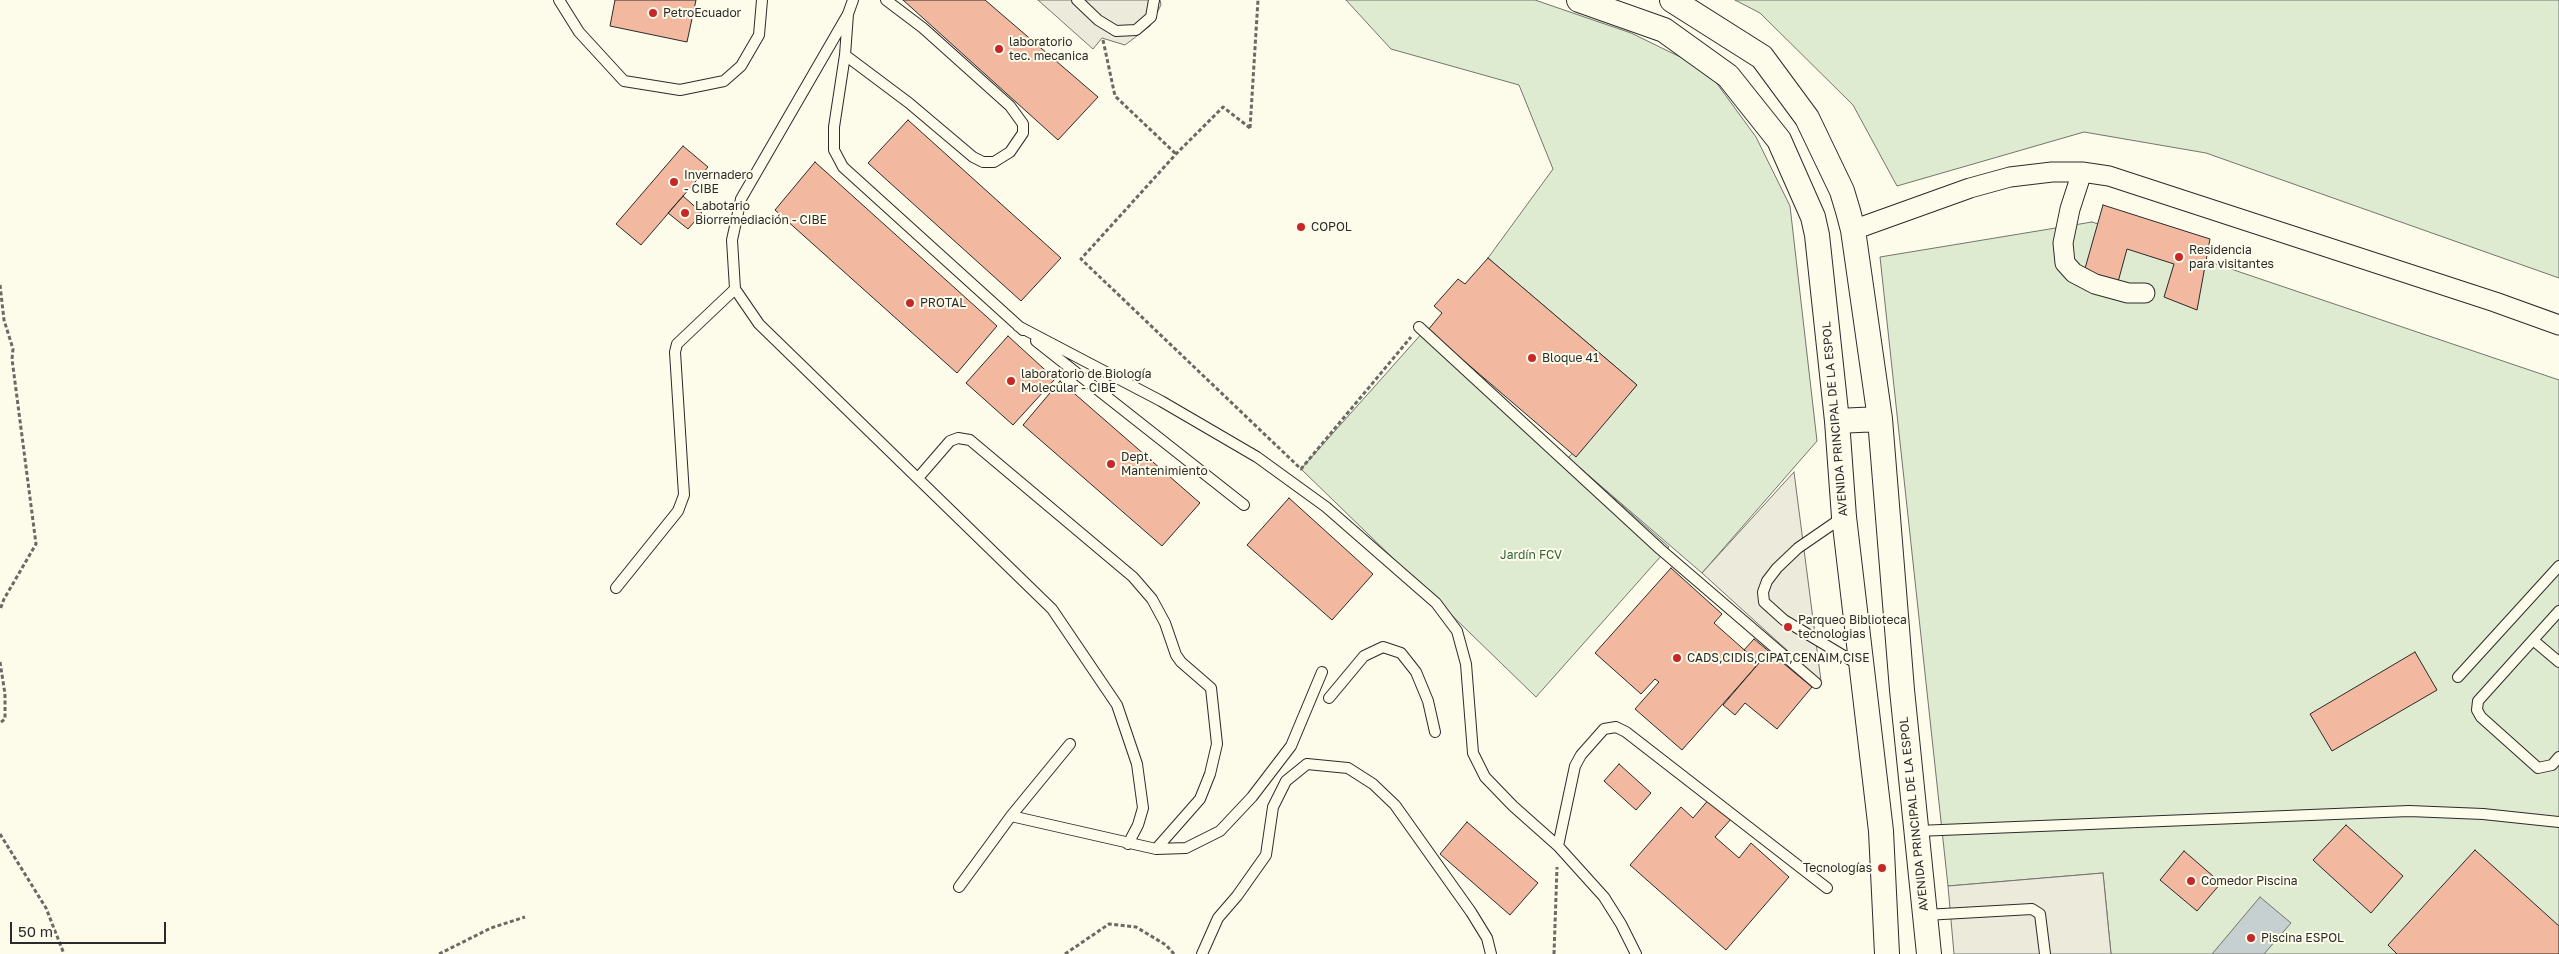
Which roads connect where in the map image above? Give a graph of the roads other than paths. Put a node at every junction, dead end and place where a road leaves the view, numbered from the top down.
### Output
1 (560, 0) edge
2 (762, 0) edge
3 (854, 0) edge
4 (886, 0) edge
5 (1077, 0) edge
6 (1154, 0) edge
7 (1579, 0) edge
8 (1672, 0) edge
9 (848, 14) junction
10 (845, 55) junction
11 (2082, 172) junction
12 (1842, 191) junction
13 (1808, 203) junction
14 (1853, 230) junction
15 (735, 289) junction
16 (2145, 293) dead end
17 (2559, 325) edge
18 (1018, 326) junction
19 (1419, 327) road end
20 (1880, 419) junction
21 (1837, 421) junction
22 (918, 478) junction
23 (1244, 505) dead end
24 (1844, 517) junction
25 (2559, 566) edge
26 (616, 588) dead end
27 (2559, 611) edge
28 (2533, 640) junction
29 (2559, 662) edge
30 (1861, 667) junction
31 (1322, 672) dead end
32 (2458, 678) dead end
33 (1816, 683) dead end
34 (1902, 690) junction
35 (1329, 698) dead end
36 (1866, 698) junction
37 (1434, 732) dead end
38 (1070, 744) dead end
39 (2559, 757) edge
40 (1011, 816) junction
41 (2559, 822) edge
42 (1917, 831) junction
43 (1128, 844) junction
44 (1558, 846) junction
45 (1156, 850) junction
46 (959, 887) dead end
47 (1827, 888) dead end
48 (1925, 915) junction
49 (1202, 954) edge
50 (1491, 954) edge
51 (1636, 954) edge
52 (1887, 954) edge
53 (1929, 954) edge
54 (2045, 954) edge

1 - 2 lane
3 - 9 lane
4 - 10 lane
5 - 6 lane
7 - 13 street, AVENIDA PRINCIPAL DE LA ESPOL
8 - 12 street, AVENIDA PRINCIPAL DE LA ESPOL
9 - 10 lane
9 - 15 lane
10 - 18 lane
11 - 14 street
11 - 16 street
11 - 17 street
12 - 13 street
12 - 14 street, AVENIDA PRINCIPAL DE LA ESPOL
13 - 21 street, AVENIDA PRINCIPAL DE LA ESPOL
14 - 20 street, AVENIDA PRINCIPAL DE LA ESPOL
15 - 22 lane
15 - 26 lane
18 - 23 lane
18 - 44 lane
19 - 33 lane
20 - 21 street
20 - 34 street, AVENIDA PRINCIPAL DE LA ESPOL
21 - 24 street, AVENIDA PRINCIPAL DE LA ESPOL
22 - 43 lane
22 - 45 lane
24 - 30 street, AVENIDA PRINCIPAL DE LA ESPOL
24 - 30 lane
25 - 32 lane
27 - 28 lane
28 - 29 lane
28 - 39 lane
30 - 36 street, AVENIDA PRINCIPAL DE LA ESPOL
31 - 45 lane
34 - 36 street
34 - 42 street, AVENIDA PRINCIPAL DE LA ESPOL
35 - 37 lane
36 - 52 street, AVENIDA PRINCIPAL DE LA ESPOL
38 - 40 lane
40 - 43 lane
40 - 46 lane
41 - 42 lane
42 - 48 street, AVENIDA PRINCIPAL DE LA ESPOL
43 - 45 lane
44 - 47 lane
44 - 51 lane
48 - 53 street, AVENIDA PRINCIPAL DE LA ESPOL
48 - 54 lane
49 - 50 lane

